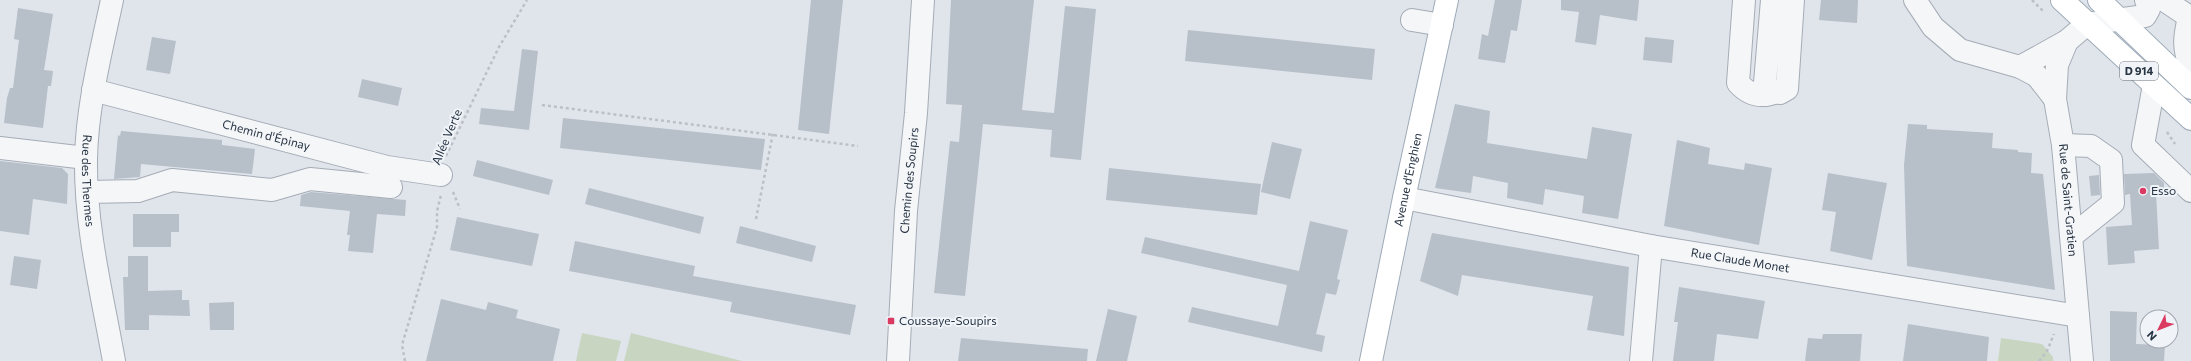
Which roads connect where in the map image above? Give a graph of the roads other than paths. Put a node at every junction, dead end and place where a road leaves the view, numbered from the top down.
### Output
1 (112, 0) edge
2 (923, 0) edge
3 (1447, 0) edge
4 (1744, 0) edge
5 (1772, 0) edge
6 (1793, 0) edge
7 (1915, 0) edge
8 (2062, 0) edge
9 (2097, 0) edge
10 (2146, 0) edge
11 (2164, 0) edge
12 (2190, 17) edge
13 (1412, 20) dead end
14 (2120, 20) junction
15 (2087, 24) junction
16 (1442, 25) junction
17 (2067, 41) junction
18 (2020, 67) junction
19 (2191, 69) edge
20 (2154, 85) junction
21 (2191, 88) edge
22 (93, 90) junction
23 (1774, 93) junction
24 (2055, 99) junction
25 (2191, 119) edge
26 (2063, 145) junction
27 (0, 148) edge
28 (86, 158) junction
29 (443, 179) road end
30 (391, 187) dead end
31 (2191, 191) edge
32 (87, 192) junction
33 (1404, 198) junction
34 (2072, 236) junction
35 (1651, 246) junction
36 (2068, 314) junction
37 (114, 361) edge
38 (898, 361) edge
39 (1371, 361) edge
40 (1641, 361) edge
41 (2082, 361) edge

1 - 22 street, Rue des Thermes
2 - 38 street, Chemin des Soupirs
3 - 16 main road, Avenue d'Enghien
4 - 23 street
5 - 23 street
6 - 23 street
7 - 18 street
8 - 15 main road, D 914
9 - 14 main road, D 914
9 - 15 street
10 - 14 street
11 - 12 street
12 - 19 street
13 - 16 street
14 - 15 street
14 - 21 main road, D 914
15 - 17 street
15 - 20 main road, D 914
16 - 33 main road, Avenue d'Enghien
17 - 18 street
17 - 24 street, Rue de Saint-Gratien
18 - 24 street
20 - 25 main road, D 914
20 - 31 street
22 - 28 street, Rue des Thermes
22 - 29 street, Chemin d'Épinay
24 - 26 street, Rue de Saint-Gratien
26 - 34 street, Rue de Saint-Gratien
26 - 34 street
27 - 28 street
28 - 32 street, Rue des Thermes
30 - 32 street
32 - 37 street, Rue des Thermes
33 - 35 street, Rue Claude Monet
33 - 39 main road, Avenue d'Enghien
34 - 36 street, Rue de Saint-Gratien
35 - 36 street, Rue Claude Monet
35 - 40 street
36 - 41 street, Rue de Saint-Gratien

